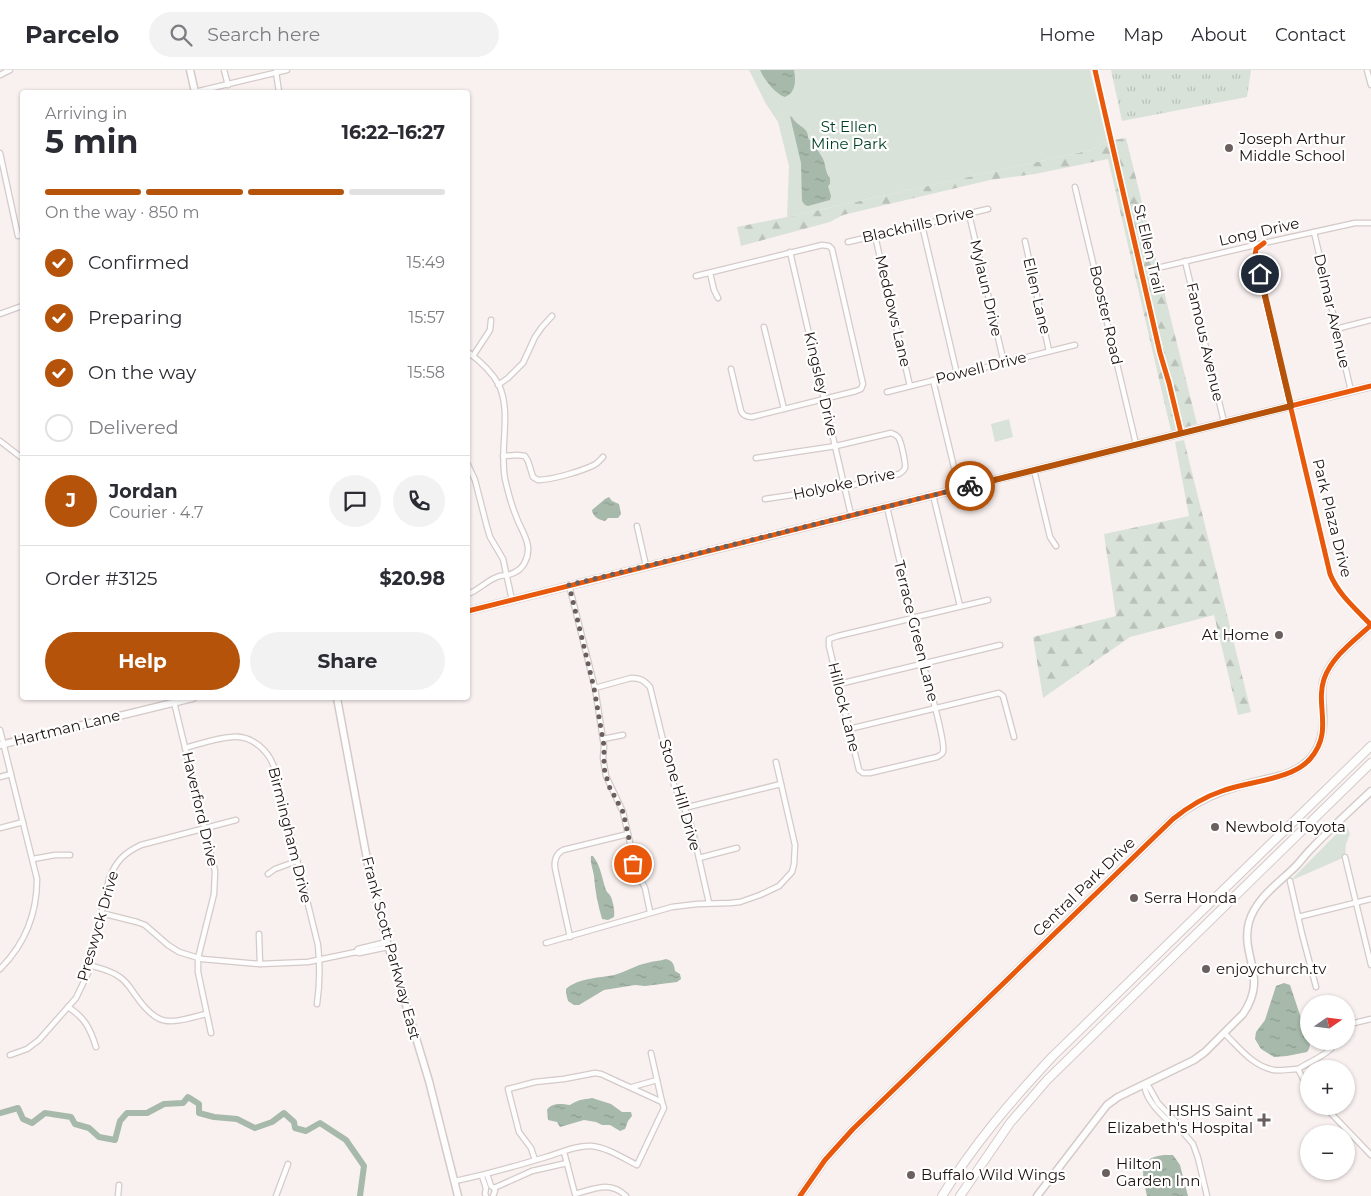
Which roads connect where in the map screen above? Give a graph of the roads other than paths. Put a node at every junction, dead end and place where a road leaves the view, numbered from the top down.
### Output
1 (10, 70) edge
2 (190, 70) edge
3 (224, 70) edge
4 (287, 70) edge
5 (1367, 70) edge
6 (276, 71) edge
7 (0, 75) edge
8 (228, 85) junction
9 (1371, 85) edge
10 (195, 90) edge
11 (204, 90) edge
12 (279, 90) edge
13 (0, 153) edge
14 (1075, 187) dead end
15 (988, 209) dead end
16 (969, 214) junction
17 (1371, 223) edge
18 (922, 225) junction
19 (1314, 232) junction
20 (18, 236) dead end
21 (875, 236) junction
22 (1024, 241) dead end
23 (848, 242) dead end
24 (1264, 243) junction
25 (790, 252) junction
26 (1185, 262) junction
27 (1153, 269) dead end
28 (710, 273) junction
29 (696, 276) dead end
30 (718, 298) dead end
31 (20, 307) edge
32 (0, 314) edge
33 (552, 316) dead end
34 (491, 320) dead end
35 (1371, 320) edge
36 (764, 327) dead end
37 (1336, 328) junction
38 (1074, 345) dead end
39 (1050, 351) junction
40 (470, 354) edge
41 (473, 356) junction
42 (1004, 363) junction
43 (731, 369) dead end
44 (957, 374) junction
45 (933, 380) junction
46 (498, 385) junction
47 (910, 386) junction
48 (1371, 386) edge
49 (1350, 391) junction
50 (888, 392) dead end
51 (824, 399) junction
52 (1291, 406) junction
53 (784, 409) junction
54 (1224, 422) junction
55 (0, 441) edge
56 (1136, 444) junction
57 (836, 446) junction
58 (20, 456) edge
59 (503, 456) junction
60 (603, 457) dead end
61 (756, 458) dead end
62 (470, 469) edge
63 (1034, 470) junction
64 (845, 487) junction
65 (958, 488) junction
66 (933, 495) junction
67 (765, 499) dead end
68 (887, 507) junction
69 (851, 515) junction
70 (638, 526) dead end
71 (1056, 546) dead end
72 (646, 566) junction
73 (506, 576) junction
74 (569, 585) junction
75 (470, 593) edge
76 (512, 600) junction
77 (988, 600) dead end
78 (960, 606) junction
79 (470, 610) edge
80 (912, 618) junction
81 (1371, 624) edge
82 (1000, 645) dead end
83 (923, 664) junction
84 (839, 684) junction
85 (594, 688) junction
86 (174, 700) edge
87 (337, 700) edge
88 (935, 709) junction
89 (849, 729) junction
90 (0, 730) edge
91 (623, 735) dead end
92 (1014, 737) dead end
93 (603, 739) junction
94 (2, 744) edge
95 (1371, 746) edge
96 (185, 748) junction
97 (776, 762) dead end
98 (1371, 763) edge
99 (864, 773) joint
100 (11, 774) junction
101 (0, 777) edge
102 (781, 784) junction
103 (1371, 791) edge
104 (684, 808) junction
105 (236, 820) dead end
106 (24, 822) junction
107 (0, 828) edge
108 (205, 829) junction
109 (628, 834) junction
110 (737, 848) dead end
111 (70, 856) dead end
112 (33, 858) junction
113 (698, 858) junction
114 (1345, 858) dead end
115 (297, 861) junction
116 (268, 874) dead end
117 (1290, 881) dead end
118 (1371, 899) edge
119 (709, 903) junction
120 (1356, 903) junction
121 (101, 912) junction
122 (650, 912) junction
123 (1298, 917) junction
124 (259, 934) dead end
125 (570, 937) junction
126 (388, 944) junction
127 (546, 944) dead end
128 (198, 958) junction
129 (320, 959) junction
130 (260, 964) junction
131 (89, 965) junction
132 (1371, 965) edge
133 (0, 969) edge
134 (1316, 987) dead end
135 (317, 1004) dead end
136 (68, 1007) junction
137 (206, 1014) junction
138 (1371, 1019) edge
139 (1355, 1023) edge
140 (210, 1033) dead end
141 (1224, 1033) junction
142 (96, 1047) dead end
143 (1329, 1050) edge
144 (651, 1053) dead end
145 (10, 1055) dead end
146 (1298, 1069) junction
147 (1300, 1073) edge
148 (657, 1080) junction
149 (1144, 1084) junction
150 (631, 1088) junction
151 (662, 1102) junction
152 (1333, 1115) edge
153 (975, 1146) junction
154 (564, 1152) junction
155 (1371, 1155) edge
156 (535, 1160) junction
157 (566, 1163) junction
158 (288, 1164) dead end
159 (484, 1175) junction
160 (455, 1181) junction
161 (970, 1182) junction
162 (119, 1185) dead end
163 (494, 1188) junction
164 (118, 1196) edge
165 (276, 1196) edge
166 (458, 1196) edge
167 (486, 1196) edge
168 (493, 1196) edge
169 (626, 1196) edge
170 (800, 1196) edge
171 (937, 1196) edge
172 (942, 1196) edge
173 (960, 1196) edge
174 (964, 1196) edge
175 (1037, 1196) edge
176 (1207, 1196) edge

1 - 7 street
2 - 10 street
3 - 8 street
4 - 6 street
5 - 9 street
6 - 8 street
6 - 12 street
8 - 11 street
13 - 20 street
14 - 56 street, Booster Road
15 - 16 street, Blackhills Drive
16 - 18 street, Blackhills Drive
16 - 42 street, Mylaun Drive
17 - 19 street, Long Drive
18 - 21 street, Blackhills Drive
18 - 44 street
19 - 24 street, Long Drive
19 - 37 street, Delmar Avenue
21 - 23 street, Blackhills Drive
21 - 47 street, Meddows Lane
22 - 39 street, Ellen Lane
24 - 26 street, Long Drive
24 - 52 street, Park Plaza Drive
25 - 28 street
25 - 51 street, Kingsley Drive
25 - 51 street
26 - 27 street, Long Drive
26 - 54 street, Famous Avenue
28 - 29 street
28 - 30 street
31 - 32 street
33 - 46 street
34 - 41 street
35 - 37 street
36 - 53 street
37 - 49 street, Delmar Avenue
38 - 39 street, Powell Drive
39 - 42 street, Powell Drive
40 - 41 street
41 - 46 street
42 - 44 street, Powell Drive
43 - 53 street
44 - 45 street, Powell Drive
45 - 47 street, Powell Drive
45 - 65 street
46 - 59 street
47 - 50 street, Powell Drive
48 - 49 street
49 - 52 street
51 - 53 street
51 - 57 street, Kingsley Drive
52 - 54 street
52 - 81 street, Park Plaza Drive
54 - 56 street
55 - 58 street
56 - 63 street
57 - 61 street
57 - 64 street, Kingsley Drive
57 - 64 street, Holyoke Drive
59 - 60 street
59 - 73 street
62 - 73 street
63 - 65 street
63 - 71 street
64 - 67 street, Holyoke Drive
64 - 69 street, Kingsley Drive
65 - 66 street
66 - 68 street
66 - 78 street
68 - 69 street
68 - 80 street, Terrace Green Lane
69 - 72 street
70 - 72 street
72 - 74 street
73 - 75 street
73 - 76 street
74 - 76 street
74 - 85 street
76 - 79 street
77 - 78 street
78 - 80 street
80 - 83 street, Terrace Green Lane
80 - 84 street, Hillock Lane
81 - 170 street, Central Park Drive
82 - 83 street
83 - 84 street
83 - 88 street, Terrace Green Lane
84 - 89 street, Hillock Lane
85 - 93 street
85 - 104 street, Stone Hill Drive
86 - 94 street, Hartman Lane
86 - 96 street, Haverford Drive
87 - 126 street, Frank Scott Parkway East
88 - 89 street
88 - 92 street
88 - 99 street, Terrace Green Lane
89 - 99 street, Hillock Lane
90 - 94 street
91 - 93 street
93 - 109 street
94 - 100 street
95 - 153 highway
96 - 108 street, Haverford Drive
96 - 115 street, Birmingham Drive
97 - 102 street
98 - 161 highway
100 - 101 street
100 - 106 street
102 - 104 street
102 - 119 street
103 - 141 street
104 - 113 street, Stone Hill Drive
105 - 108 street, Preswyck Drive
106 - 107 street
106 - 112 street
108 - 121 street, Preswyck Drive
108 - 128 street, Haverford Drive
109 - 122 street
109 - 125 street
110 - 113 street
111 - 112 street
112 - 133 street
113 - 119 street, Stone Hill Drive
114 - 120 street
115 - 116 street
115 - 129 street, Birmingham Drive
117 - 123 street
118 - 120 street
119 - 122 street
120 - 123 street
120 - 132 street
121 - 128 street
121 - 131 street, Preswyck Drive
122 - 125 street
123 - 134 street
124 - 130 street
125 - 127 street
126 - 129 street
126 - 160 street, Frank Scott Parkway East
128 - 130 street
128 - 137 street, Haverford Drive
129 - 130 street
129 - 135 street, Birmingham Drive
131 - 136 street, Preswyck Drive
131 - 137 street
136 - 142 street
136 - 145 street, Preswyck Drive
137 - 140 street, Haverford Drive
138 - 139 street
141 - 146 street
141 - 149 street
143 - 146 street
144 - 148 street
146 - 147 street
148 - 150 street
148 - 151 street
149 - 175 street
149 - 176 street
150 - 151 street
150 - 156 street
151 - 154 street
152 - 155 street
153 - 171 highway
153 - 172 highway
154 - 156 street
154 - 157 street
156 - 159 street
157 - 163 street
157 - 169 street
158 - 165 street
159 - 160 street
159 - 163 street
159 - 167 street
160 - 166 street, Frank Scott Parkway East
161 - 173 highway
161 - 174 highway
162 - 164 street
163 - 168 street

